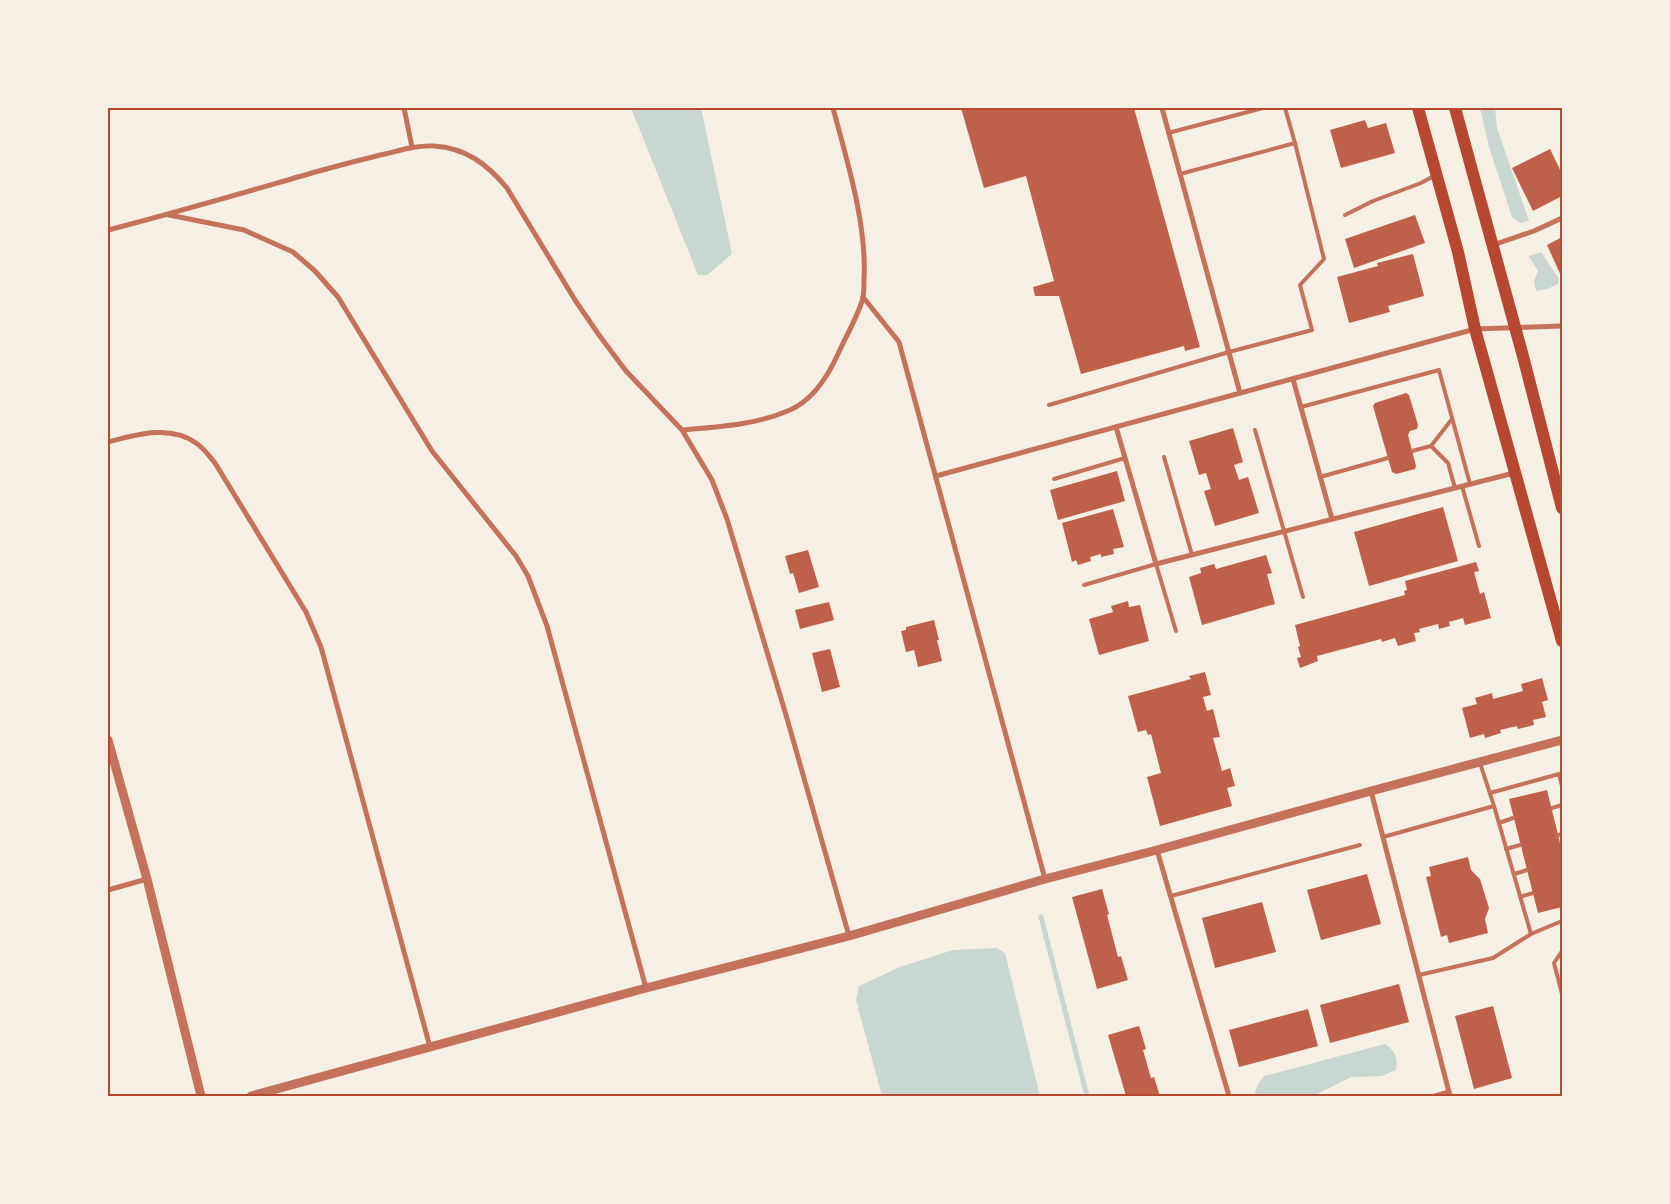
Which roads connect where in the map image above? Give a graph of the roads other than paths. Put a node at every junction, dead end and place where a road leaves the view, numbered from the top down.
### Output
1 (404, 108) edge
2 (832, 108) edge
3 (1162, 108) edge
4 (1263, 108) edge
5 (1285, 108) edge
6 (1418, 108) edge
7 (1455, 108) edge
8 (1168, 132) junction
9 (1295, 143) junction
10 (412, 147) junction
11 (1180, 174) junction
12 (1436, 175) junction
13 (1345, 214) dead end
14 (166, 215) junction
15 (1562, 218) edge
16 (108, 230) edge
17 (1492, 245) junction
18 (863, 297) junction
19 (1562, 326) edge
20 (1515, 328) junction
21 (1475, 329) junction
22 (1229, 352) junction
23 (1293, 379) junction
24 (1240, 393) junction
25 (1049, 405) dead end
26 (1301, 407) junction
27 (1452, 419) junction
28 (1116, 427) junction
29 (682, 430) junction
30 (1255, 430) dead end
31 (108, 442) edge
32 (1431, 446) junction
33 (1412, 451) dead end
34 (1164, 457) dead end
35 (1125, 458) junction
36 (1388, 458) dead end
37 (1515, 473) junction
38 (936, 476) junction
39 (1320, 477) junction
40 (1054, 479) dead end
41 (1470, 484) junction
42 (1462, 486) junction
43 (1455, 488) junction
44 (1562, 508) edge
45 (1332, 519) junction
46 (1285, 531) junction
47 (1478, 546) dead end
48 (1192, 555) junction
49 (1156, 564) junction
50 (1084, 585) dead end
51 (1303, 597) dead end
52 (1176, 631) dead end
53 (1562, 641) edge
54 (108, 740) edge
55 (1562, 740) edge
56 (1479, 761) junction
57 (1562, 786) edge
58 (1371, 791) junction
59 (1490, 793) junction
60 (1562, 805) edge
61 (1494, 806) junction
62 (1552, 808) dead end
63 (1514, 818) dead end
64 (1499, 823) junction
65 (1383, 837) junction
66 (1360, 845) dead end
67 (1520, 845) dead end
68 (1506, 849) junction
69 (1158, 850) junction
70 (1527, 870) dead end
71 (1514, 874) junction
72 (147, 879) junction
73 (1045, 879) junction
74 (108, 890) edge
75 (1533, 893) dead end
76 (1171, 896) junction
77 (1520, 897) junction
78 (1562, 921) edge
79 (1531, 934) junction
80 (849, 936) junction
81 (1562, 951) edge
82 (1419, 975) junction
83 (646, 988) junction
84 (1562, 994) edge
85 (430, 1048) junction
86 (1450, 1094) edge
87 (201, 1096) edge
88 (251, 1096) edge
89 (1229, 1096) edge
90 (1435, 1096) edge

1 - 10 street
2 - 18 street
3 - 8 street
4 - 8 lane
5 - 9 lane
6 - 12 main road
7 - 17 main road
8 - 11 street
9 - 11 lane
9 - 22 lane
10 - 14 street
10 - 29 street
11 - 22 street
12 - 13 lane
12 - 21 main road
14 - 16 street
14 - 83 street
15 - 17 street
17 - 20 main road
18 - 29 street
18 - 38 street
19 - 20 street
20 - 21 street
20 - 44 main road
21 - 23 street
21 - 37 main road
22 - 24 street
22 - 25 lane
23 - 24 street
23 - 26 street
24 - 28 street
26 - 27 lane
26 - 39 street
27 - 32 lane
27 - 41 lane
28 - 35 street
28 - 38 street
29 - 80 street
30 - 46 lane
31 - 85 street
32 - 33 lane
32 - 43 lane
34 - 48 lane
35 - 40 lane
35 - 49 street
36 - 39 lane
37 - 41 street
37 - 53 main road
38 - 73 street
39 - 45 street
41 - 42 street
42 - 43 street
42 - 47 lane
43 - 45 street
45 - 46 street
46 - 48 street
46 - 51 lane
48 - 49 street
49 - 50 lane
49 - 52 lane
54 - 72 street
55 - 56 street
56 - 58 street
56 - 59 lane
57 - 59 lane
58 - 65 street
58 - 69 street
59 - 61 lane
60 - 62 lane
61 - 64 lane
61 - 65 lane
63 - 64 lane
64 - 68 lane
65 - 82 street
66 - 76 lane
67 - 68 lane
68 - 71 lane
69 - 73 street
69 - 76 street
70 - 71 lane
71 - 77 lane
72 - 74 street
72 - 87 street
73 - 80 street
75 - 77 lane
76 - 89 street
77 - 79 lane
78 - 79 lane
79 - 82 lane
80 - 83 street
81 - 84 lane
82 - 86 street
83 - 85 street
85 - 88 street
86 - 90 street

